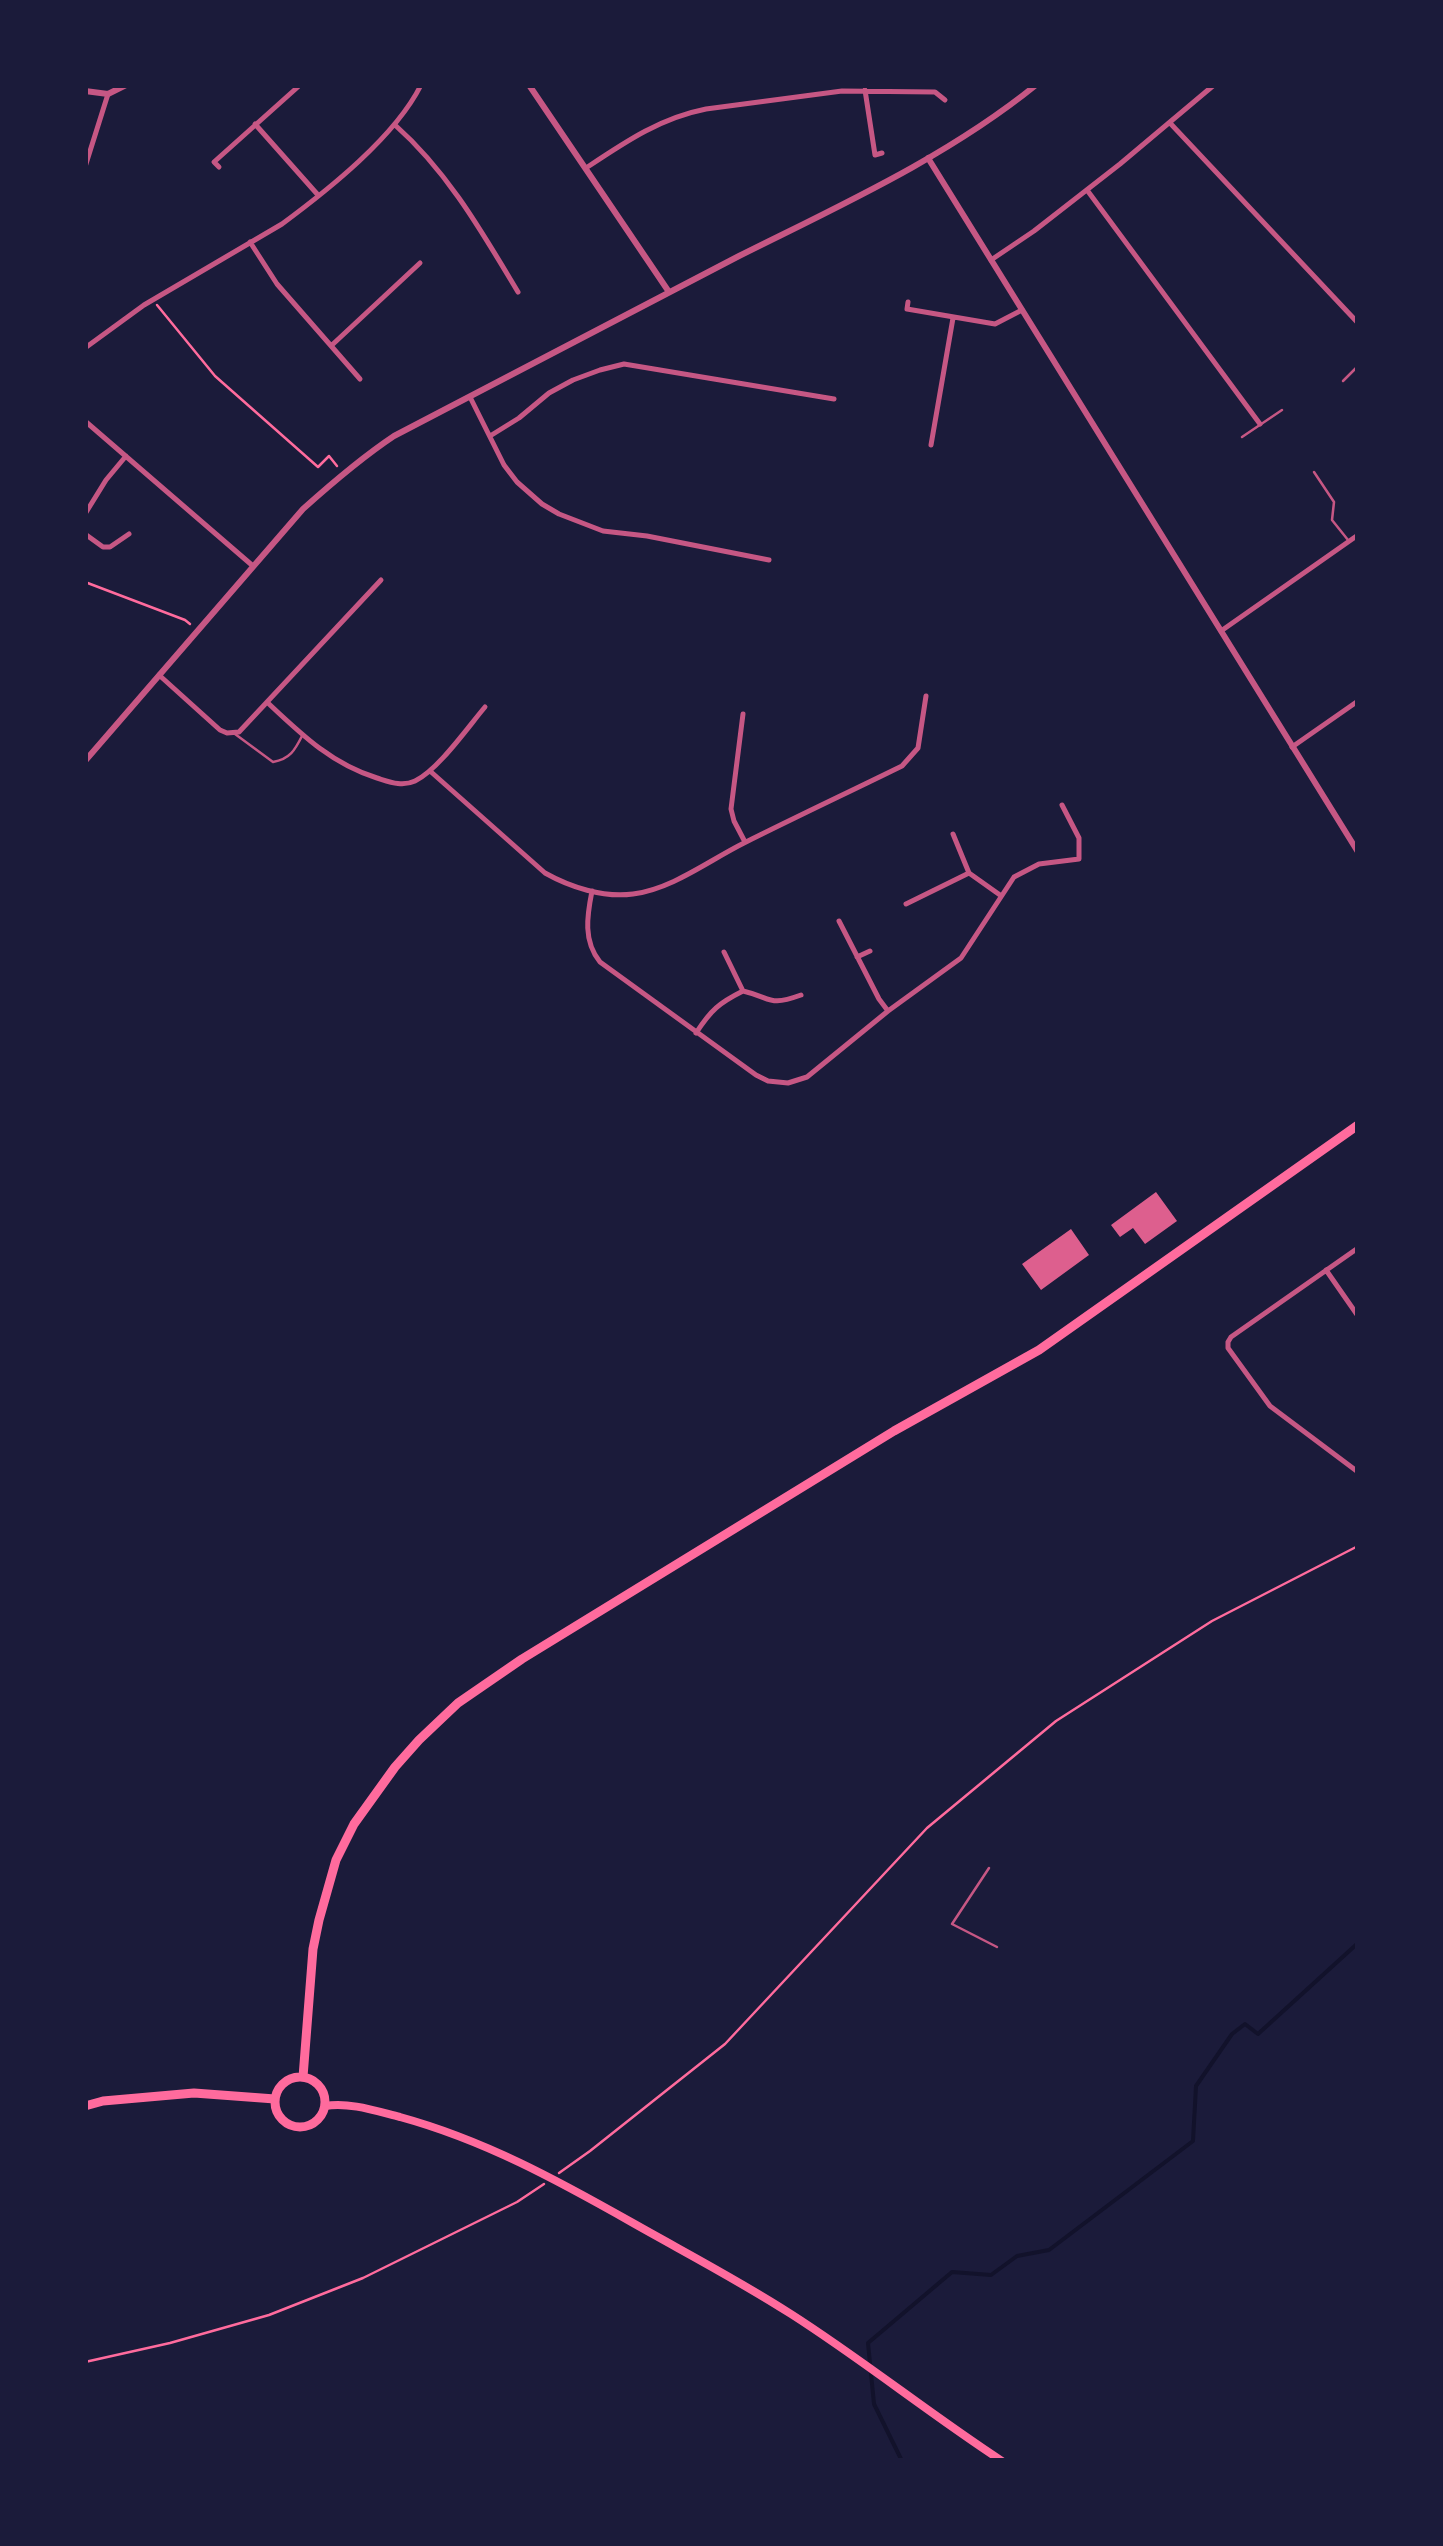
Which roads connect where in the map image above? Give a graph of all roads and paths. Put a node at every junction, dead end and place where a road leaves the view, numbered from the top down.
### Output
1 (126, 85) edge
2 (300, 85) edge
3 (420, 85) edge
4 (530, 85) edge
5 (1036, 85) edge
6 (1214, 85) edge
7 (85, 90) edge
8 (865, 90) junction
9 (108, 94) junction
10 (945, 100) dead end
11 (1170, 123) junction
12 (255, 124) junction
13 (395, 125) junction
14 (882, 153) dead end
15 (928, 158) junction
16 (85, 167) edge
17 (219, 167) dead end
18 (586, 168) junction
19 (1087, 190) junction
20 (318, 195) junction
21 (250, 242) junction
22 (991, 260) junction
23 (420, 263) dead end
24 (518, 292) dead end
25 (670, 292) junction
26 (153, 300) junction
27 (908, 302) dead end
28 (1022, 310) junction
29 (953, 318) junction
30 (1358, 323) edge
31 (332, 346) junction
32 (85, 348) edge
33 (1358, 366) edge
34 (360, 378) dead end
35 (1343, 381) dead end
36 (470, 397) junction
37 (834, 399) dead end
38 (1282, 410) dead end
39 (85, 420) edge
40 (1260, 424) junction
41 (490, 436) junction
42 (1242, 437) dead end
43 (930, 445) dead end
44 (126, 456) junction
45 (1314, 472) dead end
46 (343, 473) junction
47 (85, 514) edge
48 (85, 534) edge
49 (129, 534) dead end
50 (1358, 535) edge
51 (1349, 541) junction
52 (770, 560) dead end
53 (253, 566) junction
54 (380, 580) dead end
55 (85, 582) edge
56 (198, 630) junction
57 (1220, 631) junction
58 (159, 675) junction
59 (926, 696) dead end
60 (1358, 701) edge
61 (268, 704) junction
62 (485, 707) dead end
63 (744, 714) dead end
64 (233, 734) junction
65 (302, 736) junction
66 (1292, 747) junction
67 (85, 761) edge
68 (430, 771) junction
69 (1062, 805) dead end
70 (954, 834) dead end
71 (745, 842) junction
72 (1358, 852) edge
73 (968, 873) junction
74 (592, 891) junction
75 (1000, 895) junction
76 (906, 904) dead end
77 (838, 921) dead end
78 (870, 951) dead end
79 (724, 952) dead end
80 (857, 957) junction
81 (744, 991) junction
82 (801, 995) dead end
83 (888, 1011) junction
84 (696, 1032) junction
85 (1358, 1126) edge
86 (1358, 1248) edge
87 (1326, 1270) junction
88 (1358, 1316) edge
89 (1358, 1472) edge
90 (1358, 1546) edge
91 (989, 1868) dead end
92 (996, 1947) dead end
93 (303, 2077) junction
94 (274, 2099) junction
95 (85, 2106) edge
96 (326, 2106) junction
97 (590, 2151) dead end
98 (517, 2202) dead end
99 (85, 2362) edge
100 (1002, 2461) edge

1 - 9 street
2 - 12 street
3 - 13 street
4 - 18 street
5 - 15 street
6 - 11 street
7 - 9 street
8 - 10 street
8 - 14 street
8 - 18 street
9 - 16 street
11 - 19 street
11 - 30 street
12 - 17 street
12 - 20 street
13 - 20 street
13 - 24 street
15 - 22 street
15 - 25 street
18 - 25 street
19 - 22 street
19 - 40 street
20 - 21 street
21 - 26 street
21 - 31 street
22 - 28 street
23 - 31 street
25 - 36 street
26 - 32 street
26 - 46 path
27 - 29 street
28 - 29 street
28 - 57 street
29 - 43 street
31 - 34 street
33 - 35 lane
36 - 41 street
36 - 46 street
37 - 41 street
38 - 40 lane
39 - 44 street
40 - 42 lane
41 - 52 street
44 - 47 street
44 - 53 street
45 - 51 lane
46 - 53 street
48 - 49 street
50 - 51 street
51 - 57 street
53 - 56 street
54 - 61 street
55 - 56 path
56 - 58 street
57 - 66 street
58 - 64 street
58 - 67 street
59 - 71 street
60 - 66 street
61 - 64 street
61 - 65 street
62 - 68 street
63 - 71 street
64 - 65 lane
65 - 68 street
66 - 72 street
68 - 74 street
69 - 75 street
70 - 73 street
71 - 74 street
73 - 75 street
73 - 76 street
74 - 84 street
75 - 83 street
77 - 80 street
78 - 80 street
79 - 81 street
80 - 83 street
81 - 82 street
81 - 84 street
83 - 84 street
85 - 93 main road
86 - 87 street
87 - 88 street
87 - 89 street
90 - 97 path
91 - 92 lane
93 - 94 main road
93 - 96 main road
94 - 95 main road
94 - 96 main road
96 - 100 main road
98 - 99 path

